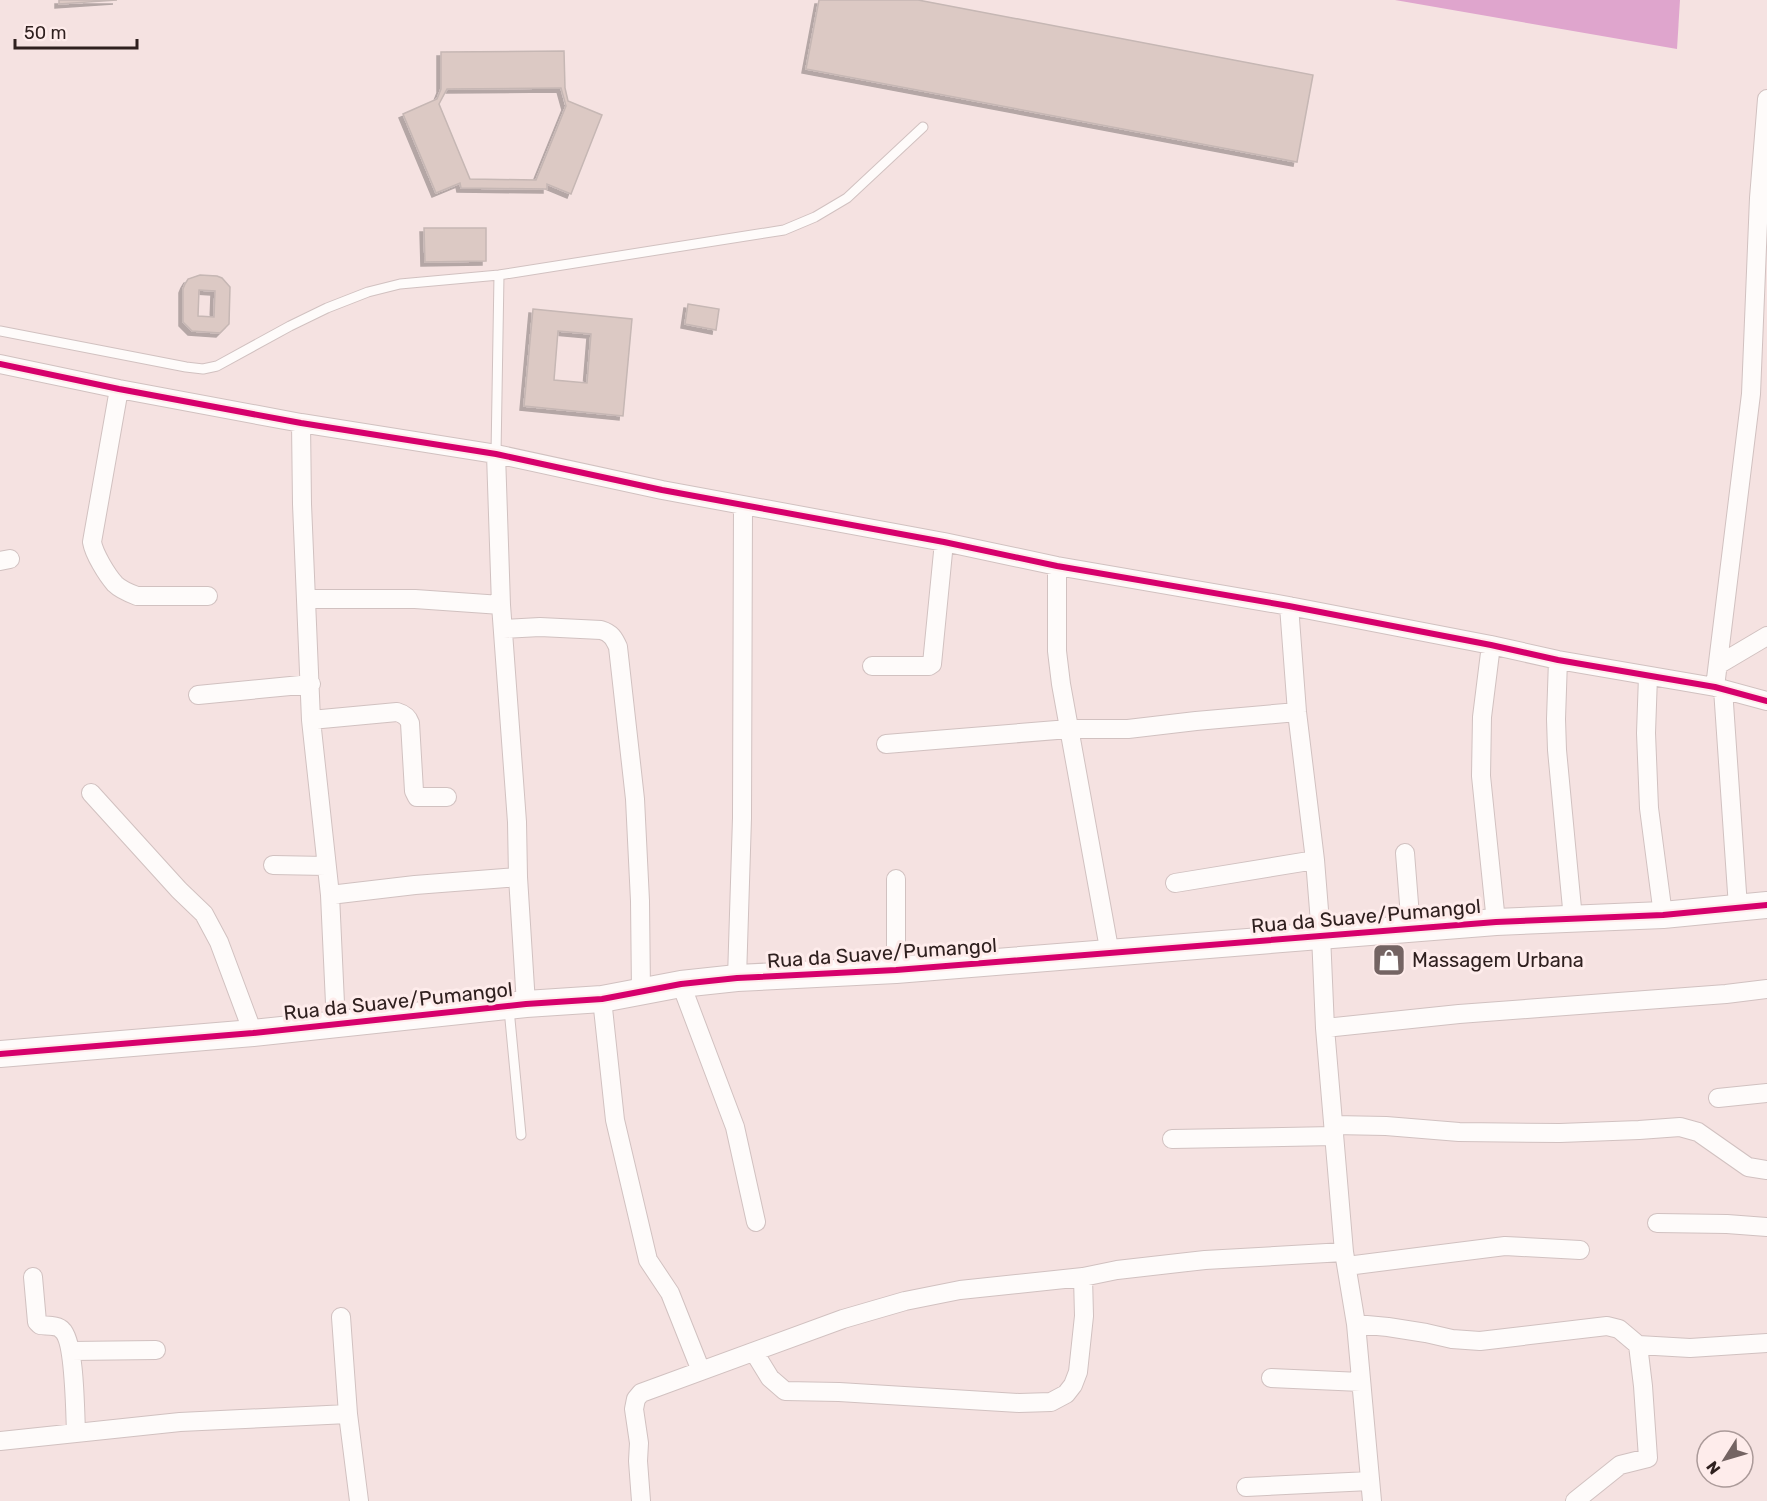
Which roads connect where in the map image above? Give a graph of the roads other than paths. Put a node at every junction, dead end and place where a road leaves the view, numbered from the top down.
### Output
1 (1767, 99) edge
2 (923, 127) dead end
3 (499, 274) junction
4 (0, 331) edge
5 (1, 366) edge
6 (119, 389) junction
7 (1759, 395) edge
8 (301, 423) junction
9 (496, 454) junction
10 (743, 505) junction
11 (944, 542) junction
12 (1057, 566) junction
13 (208, 596) dead end
14 (306, 599) junction
15 (501, 605) junction
16 (1289, 606) junction
17 (503, 629) junction
18 (1767, 636) edge
19 (1491, 645) junction
20 (1558, 660) junction
21 (1718, 665) junction
22 (872, 666) dead end
23 (1648, 676) junction
24 (311, 684) junction
25 (1719, 688) junction
26 (198, 695) dead end
27 (1767, 701) edge
28 (1297, 712) junction
29 (311, 720) junction
30 (1069, 729) junction
31 (886, 744) dead end
32 (91, 793) dead end
33 (447, 796) dead end
34 (1405, 854) dead end
35 (1315, 860) junction
36 (273, 865) dead end
37 (326, 866) junction
38 (518, 877) junction
39 (896, 879) dead end
40 (1175, 883) dead end
41 (330, 894) junction
42 (1767, 905) edge
43 (1738, 907) junction
44 (1663, 915) junction
45 (1572, 919) junction
46 (1496, 922) junction
47 (1411, 929) junction
48 (1321, 935) junction
49 (1110, 954) junction
50 (896, 970) junction
51 (737, 978) junction
52 (681, 984) junction
53 (1767, 989) edge
54 (641, 992) junction
55 (602, 999) junction
56 (517, 1005) junction
57 (336, 1025) junction
58 (1325, 1028) junction
59 (253, 1034) junction
60 (0, 1054) edge
61 (1767, 1093) edge
62 (1718, 1098) dead end
63 (1334, 1130) junction
64 (520, 1135) dead end
65 (1172, 1139) dead end
66 (1767, 1170) edge
67 (756, 1222) dead end
68 (1657, 1223) dead end
69 (1767, 1227) edge
70 (1580, 1250) dead end
71 (1345, 1259) junction
72 (33, 1277) dead end
73 (1083, 1277) junction
74 (341, 1317) dead end
75 (1356, 1324) junction
76 (1767, 1343) edge
77 (1638, 1345) junction
78 (156, 1350) dead end
79 (71, 1351) junction
80 (754, 1352) junction
81 (701, 1371) junction
82 (1271, 1378) dead end
83 (1361, 1382) junction
84 (348, 1414) junction
85 (76, 1432) junction
86 (0, 1441) edge
87 (1370, 1481) junction
88 (1245, 1487) dead end
89 (354, 1501) edge
90 (359, 1501) edge
91 (641, 1501) edge
92 (1372, 1501) edge
93 (1575, 1501) edge

1 - 7 street
2 - 3 lane
3 - 4 lane
3 - 9 lane
5 - 6 street
6 - 8 street
6 - 13 street
7 - 21 street
8 - 9 street
8 - 14 street
9 - 10 street
9 - 15 street
10 - 11 street
10 - 51 street
11 - 12 street
11 - 22 street
12 - 16 street
12 - 30 street
14 - 15 street
14 - 24 street
15 - 17 street
16 - 19 street
16 - 28 street
17 - 38 street
17 - 54 street
18 - 21 street
19 - 20 street
19 - 46 street
20 - 23 street
20 - 45 street
21 - 25 street
23 - 25 street
23 - 44 street
24 - 26 street
24 - 29 street
25 - 27 street
25 - 43 street
28 - 30 street
28 - 35 street
29 - 33 street
29 - 37 street
30 - 31 street
30 - 49 street
32 - 59 street
34 - 47 street
35 - 40 street
35 - 48 street
36 - 37 street
37 - 41 street
38 - 41 street
38 - 56 street
39 - 50 street
41 - 57 street
42 - 43 street, Rua da Suave/Pumangol
43 - 44 street, Rua da Suave/Pumangol
44 - 45 street, Rua da Suave/Pumangol
45 - 46 street, Rua da Suave/Pumangol
46 - 47 street, Rua da Suave/Pumangol
47 - 48 street, Rua da Suave/Pumangol
48 - 49 street, Rua da Suave/Pumangol
48 - 58 street
49 - 50 street, Rua da Suave/Pumangol
50 - 51 street, Rua da Suave/Pumangol
51 - 52 street, Rua da Suave/Pumangol
52 - 54 street, Rua da Suave/Pumangol
52 - 67 street
53 - 58 street
54 - 55 street, Rua da Suave/Pumangol
55 - 56 street, Rua da Suave/Pumangol
55 - 81 street
56 - 57 street, Rua da Suave/Pumangol
56 - 64 lane
57 - 59 street, Rua da Suave/Pumangol
58 - 63 street
59 - 60 street, Rua da Suave/Pumangol
61 - 62 street
63 - 65 street
63 - 66 street
63 - 71 street
68 - 69 street
70 - 71 street
71 - 73 street
71 - 75 street
72 - 79 street
73 - 80 street
73 - 80 street
74 - 84 street
75 - 77 street
75 - 83 street
76 - 77 street
77 - 93 street
78 - 79 street
79 - 85 street
80 - 81 street
81 - 91 street
82 - 83 street
83 - 87 street
84 - 85 street
84 - 90 street
85 - 86 street
87 - 88 street
87 - 92 street
89 - 90 street

